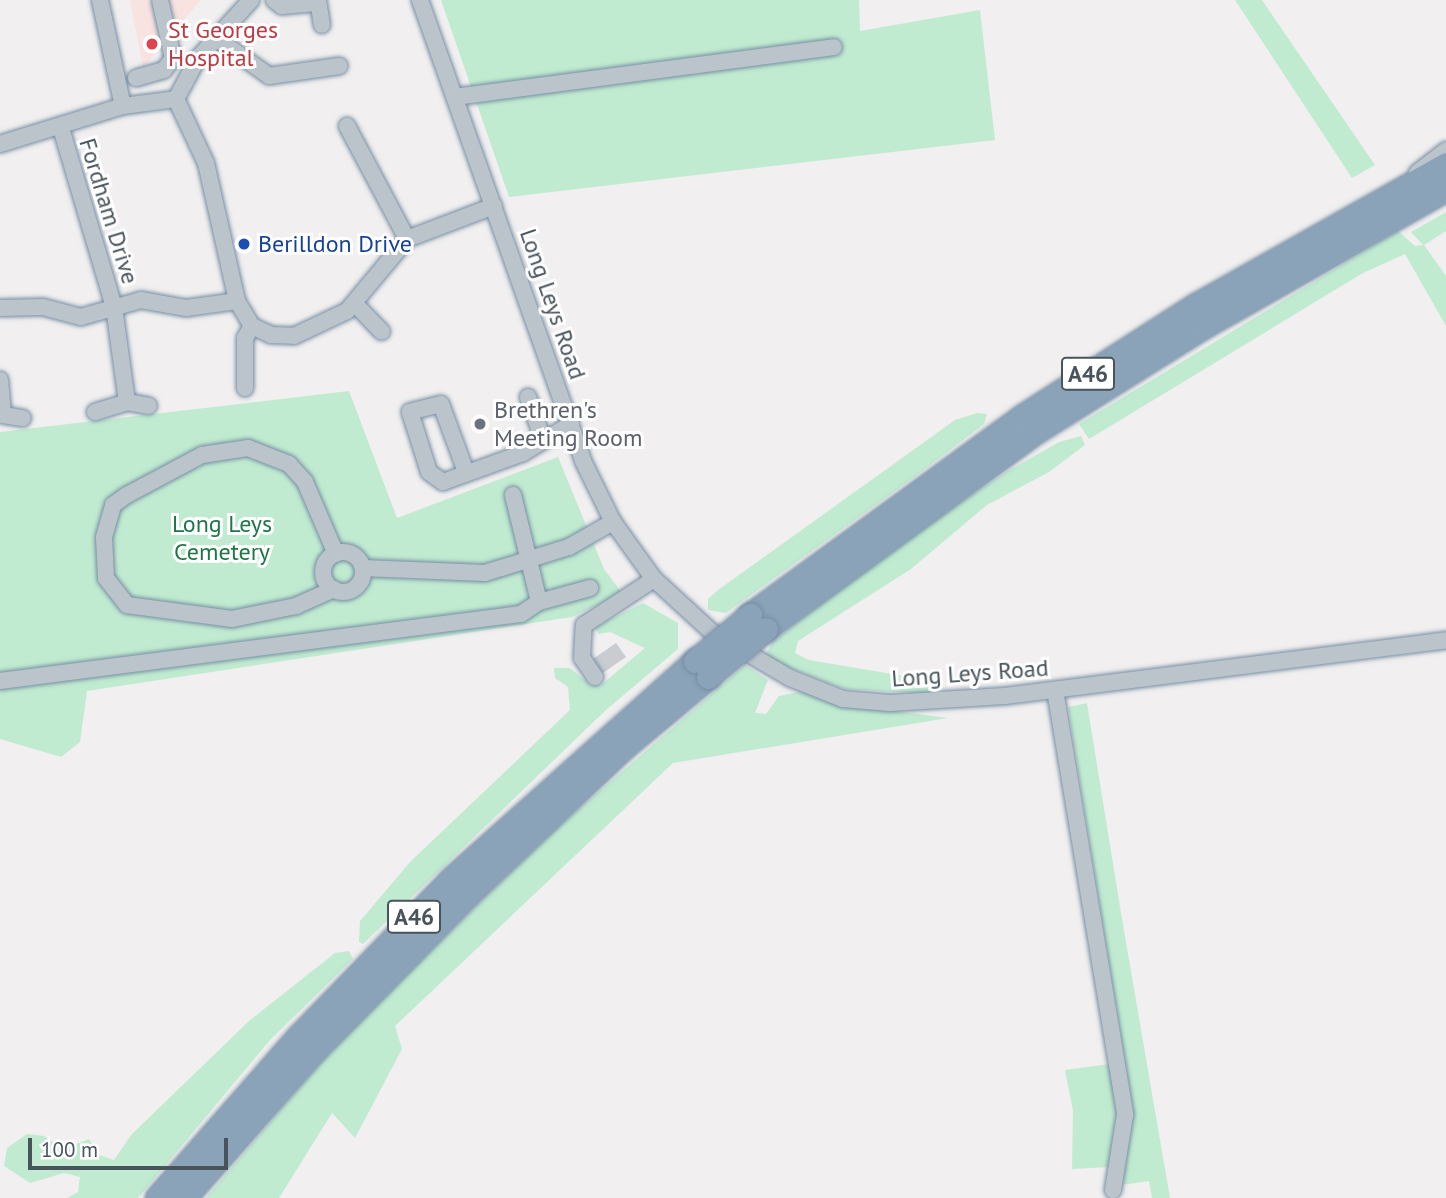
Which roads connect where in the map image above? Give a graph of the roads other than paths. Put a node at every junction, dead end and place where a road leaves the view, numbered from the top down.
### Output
1 (100, 0) edge
2 (160, 0) edge
3 (251, 0) edge
4 (274, 0) edge
5 (422, 1) edge
6 (318, 2) edge
7 (322, 24) dead end
8 (217, 39) junction
9 (834, 47) dead end
10 (339, 66) dead end
11 (136, 78) dead end
12 (455, 97) junction
13 (176, 99) junction
14 (123, 106) junction
15 (347, 126) dead end
16 (61, 128) junction
17 (0, 145) edge
18 (1446, 150) edge
19 (1446, 164) edge
20 (1403, 187) junction
21 (1446, 189) edge
22 (494, 206) junction
23 (407, 239) junction
24 (237, 301) junction
25 (356, 305) junction
26 (114, 307) junction
27 (0, 308) edge
28 (252, 326) junction
29 (382, 332) dead end
30 (0, 380) edge
31 (245, 388) dead end
32 (528, 397) dead end
33 (127, 402) junction
34 (149, 405) dead end
35 (95, 412) dead end
36 (2, 416) edge
37 (23, 418) dead end
38 (571, 424) junction
39 (542, 440) junction
40 (466, 472) junction
41 (513, 495) dead end
42 (613, 522) junction
43 (336, 554) junction
44 (533, 560) junction
45 (363, 568) junction
46 (654, 579) junction
47 (590, 588) dead end
48 (334, 589) junction
49 (539, 602) junction
50 (758, 622) junction
51 (1446, 640) edge
52 (701, 669) junction
53 (595, 677) dead end
54 (0, 681) edge
55 (1055, 690) junction
56 (1113, 1190) dead end
57 (158, 1198) edge
58 (184, 1198) edge

1 - 14 street
2 - 11 street
3 - 8 street
4 - 6 street
5 - 12 street, Long Leys Road
6 - 7 street
8 - 10 street
8 - 13 street
9 - 12 street
12 - 22 street, Long Leys Road
13 - 14 street
13 - 24 street
14 - 16 street
15 - 23 street
16 - 17 street
16 - 26 street, Fordham Drive
18 - 20 street
19 - 20 highway, A46
20 - 50 highway, A46
21 - 50 highway, A46
22 - 23 street
22 - 38 street, Long Leys Road
23 - 25 street
24 - 26 street
24 - 28 street
25 - 28 street
25 - 29 street
26 - 27 street
26 - 33 street, Fordham Drive
28 - 31 street
30 - 36 street
32 - 39 street
33 - 34 street
33 - 35 street
36 - 37 street
38 - 39 street
38 - 42 street, Long Leys Road
39 - 40 street
40 - 40 street
41 - 44 street
42 - 44 street
42 - 46 street, Long Leys Road
43 - 45 street
43 - 48 street
43 - 48 street
44 - 45 street
44 - 49 street
45 - 48 street
46 - 53 street
46 - 55 street, Long Leys Road
47 - 49 street
49 - 54 street
50 - 52 highway, A46, bridge
51 - 55 street, Long Leys Road
52 - 57 highway, A46
52 - 58 highway, A46
55 - 56 street

